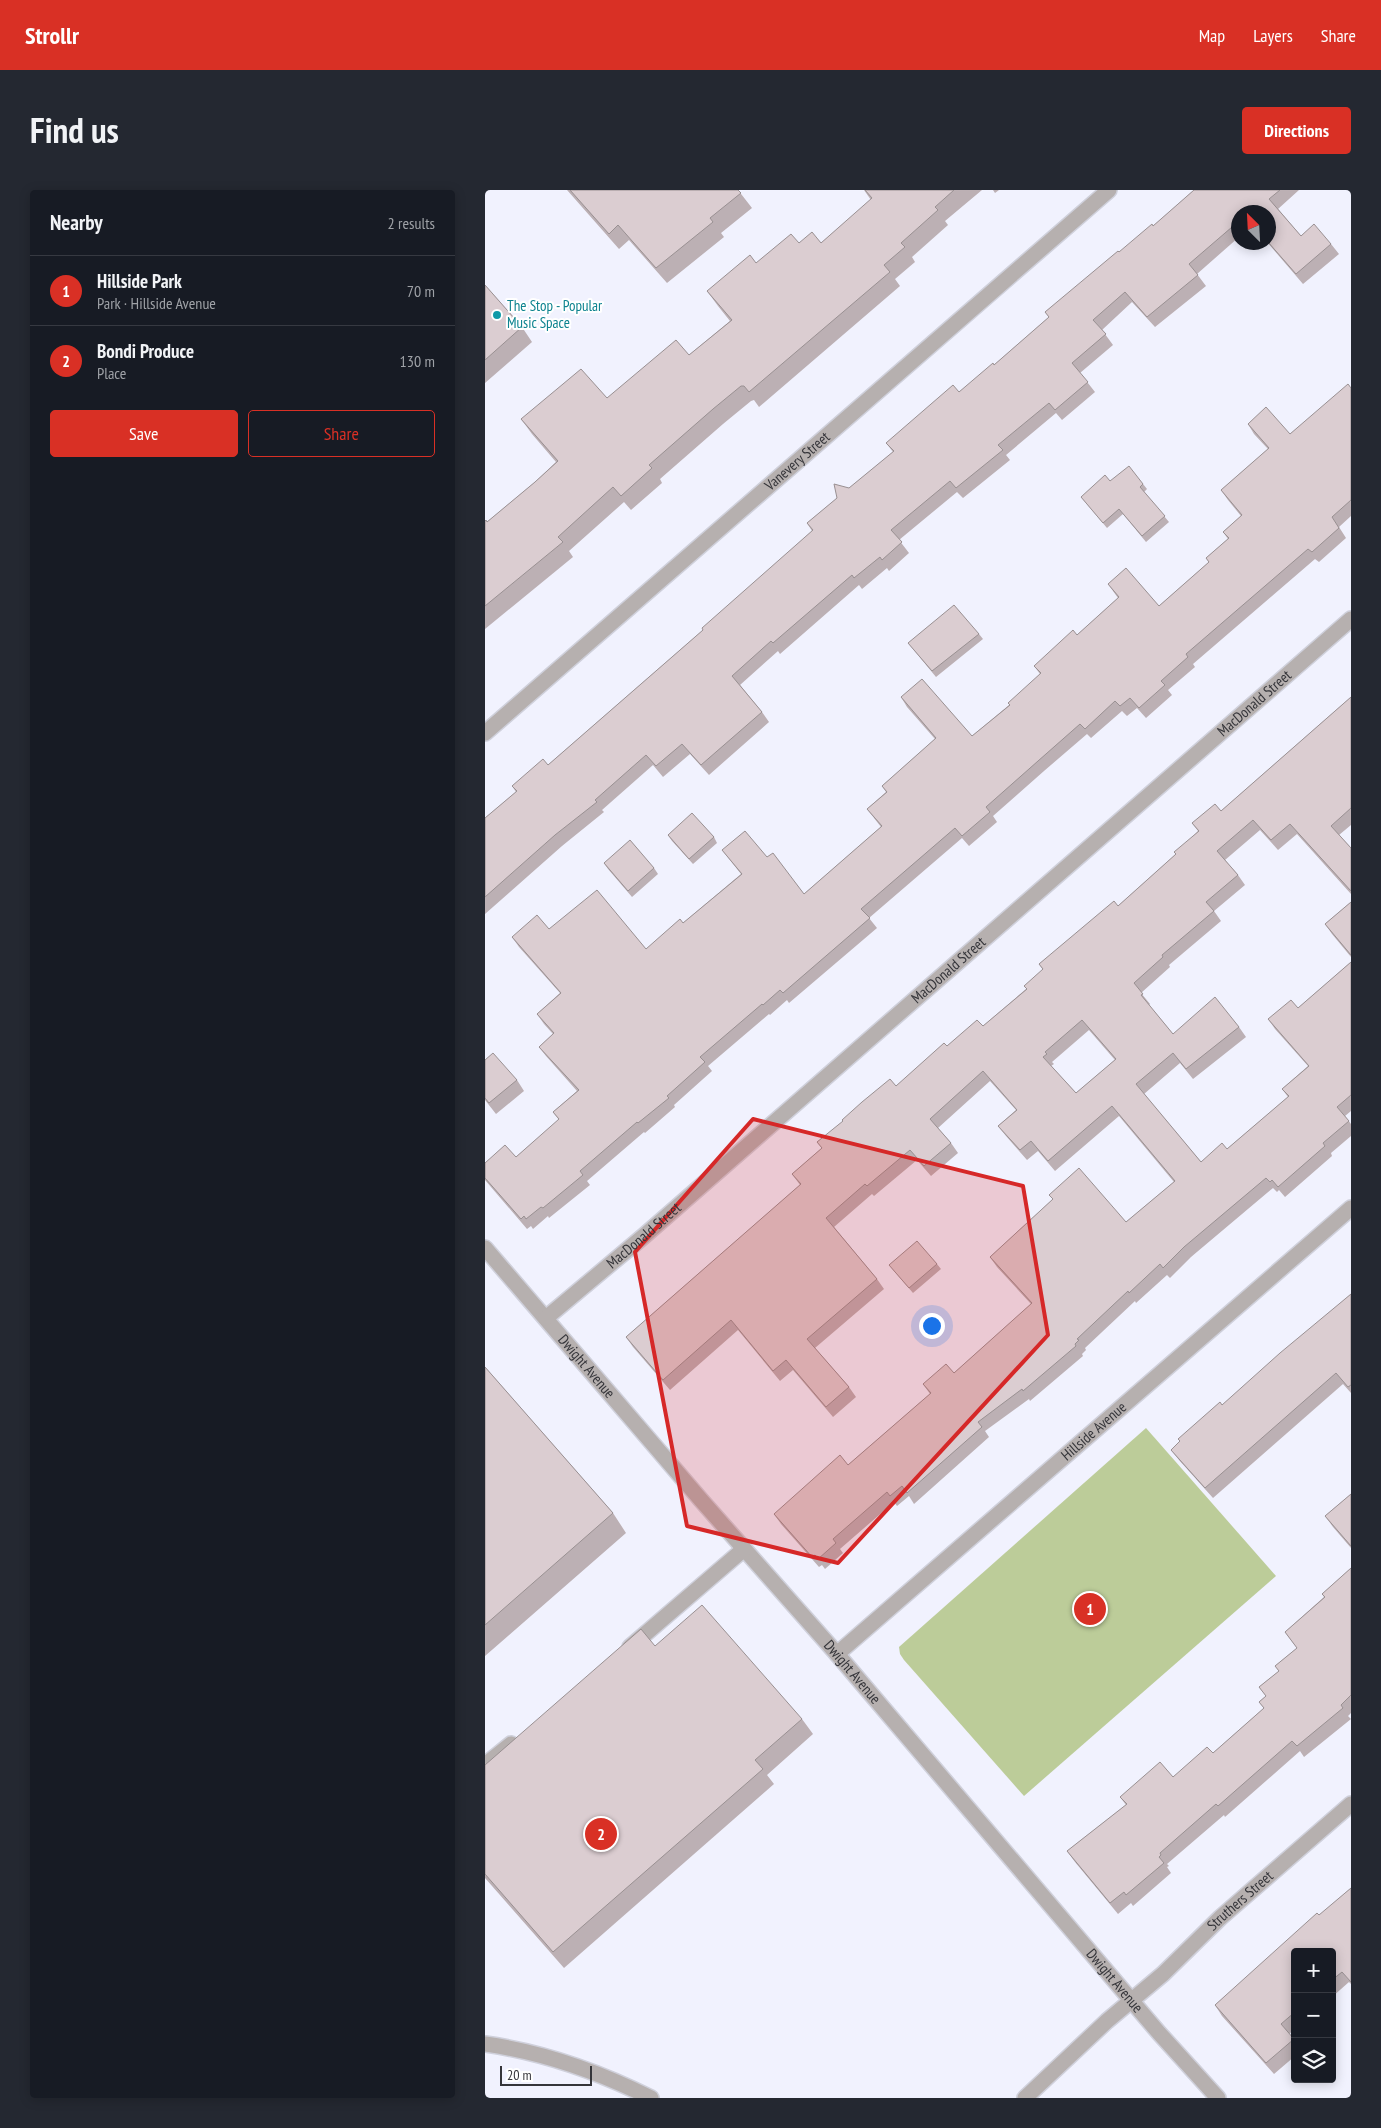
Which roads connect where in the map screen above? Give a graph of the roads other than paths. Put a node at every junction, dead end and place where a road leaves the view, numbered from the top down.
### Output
1 (1109, 190) edge
2 (1351, 619) edge
3 (485, 733) edge
4 (1351, 1208) edge
5 (485, 1248) edge
6 (546, 1318) junction
7 (744, 1549) junction
8 (837, 1654) junction
9 (615, 1659) edge
10 (523, 1734) edge
11 (485, 1765) edge
12 (1351, 1804) edge
13 (1132, 2000) junction
14 (485, 2044) edge
15 (651, 2098) edge
16 (1025, 2098) edge
17 (1217, 2098) edge

1 - 3 street, Vanevery Street
2 - 6 street, MacDonald Street
4 - 8 street, Hillside Avenue
5 - 6 street, Dwight Avenue
6 - 7 street, Dwight Avenue
7 - 8 street, Dwight Avenue
7 - 9 street
8 - 13 street, Dwight Avenue
10 - 11 street
12 - 13 street, Struthers Street
13 - 16 street, Struthers Street
13 - 17 street, Dwight Avenue
14 - 15 street

